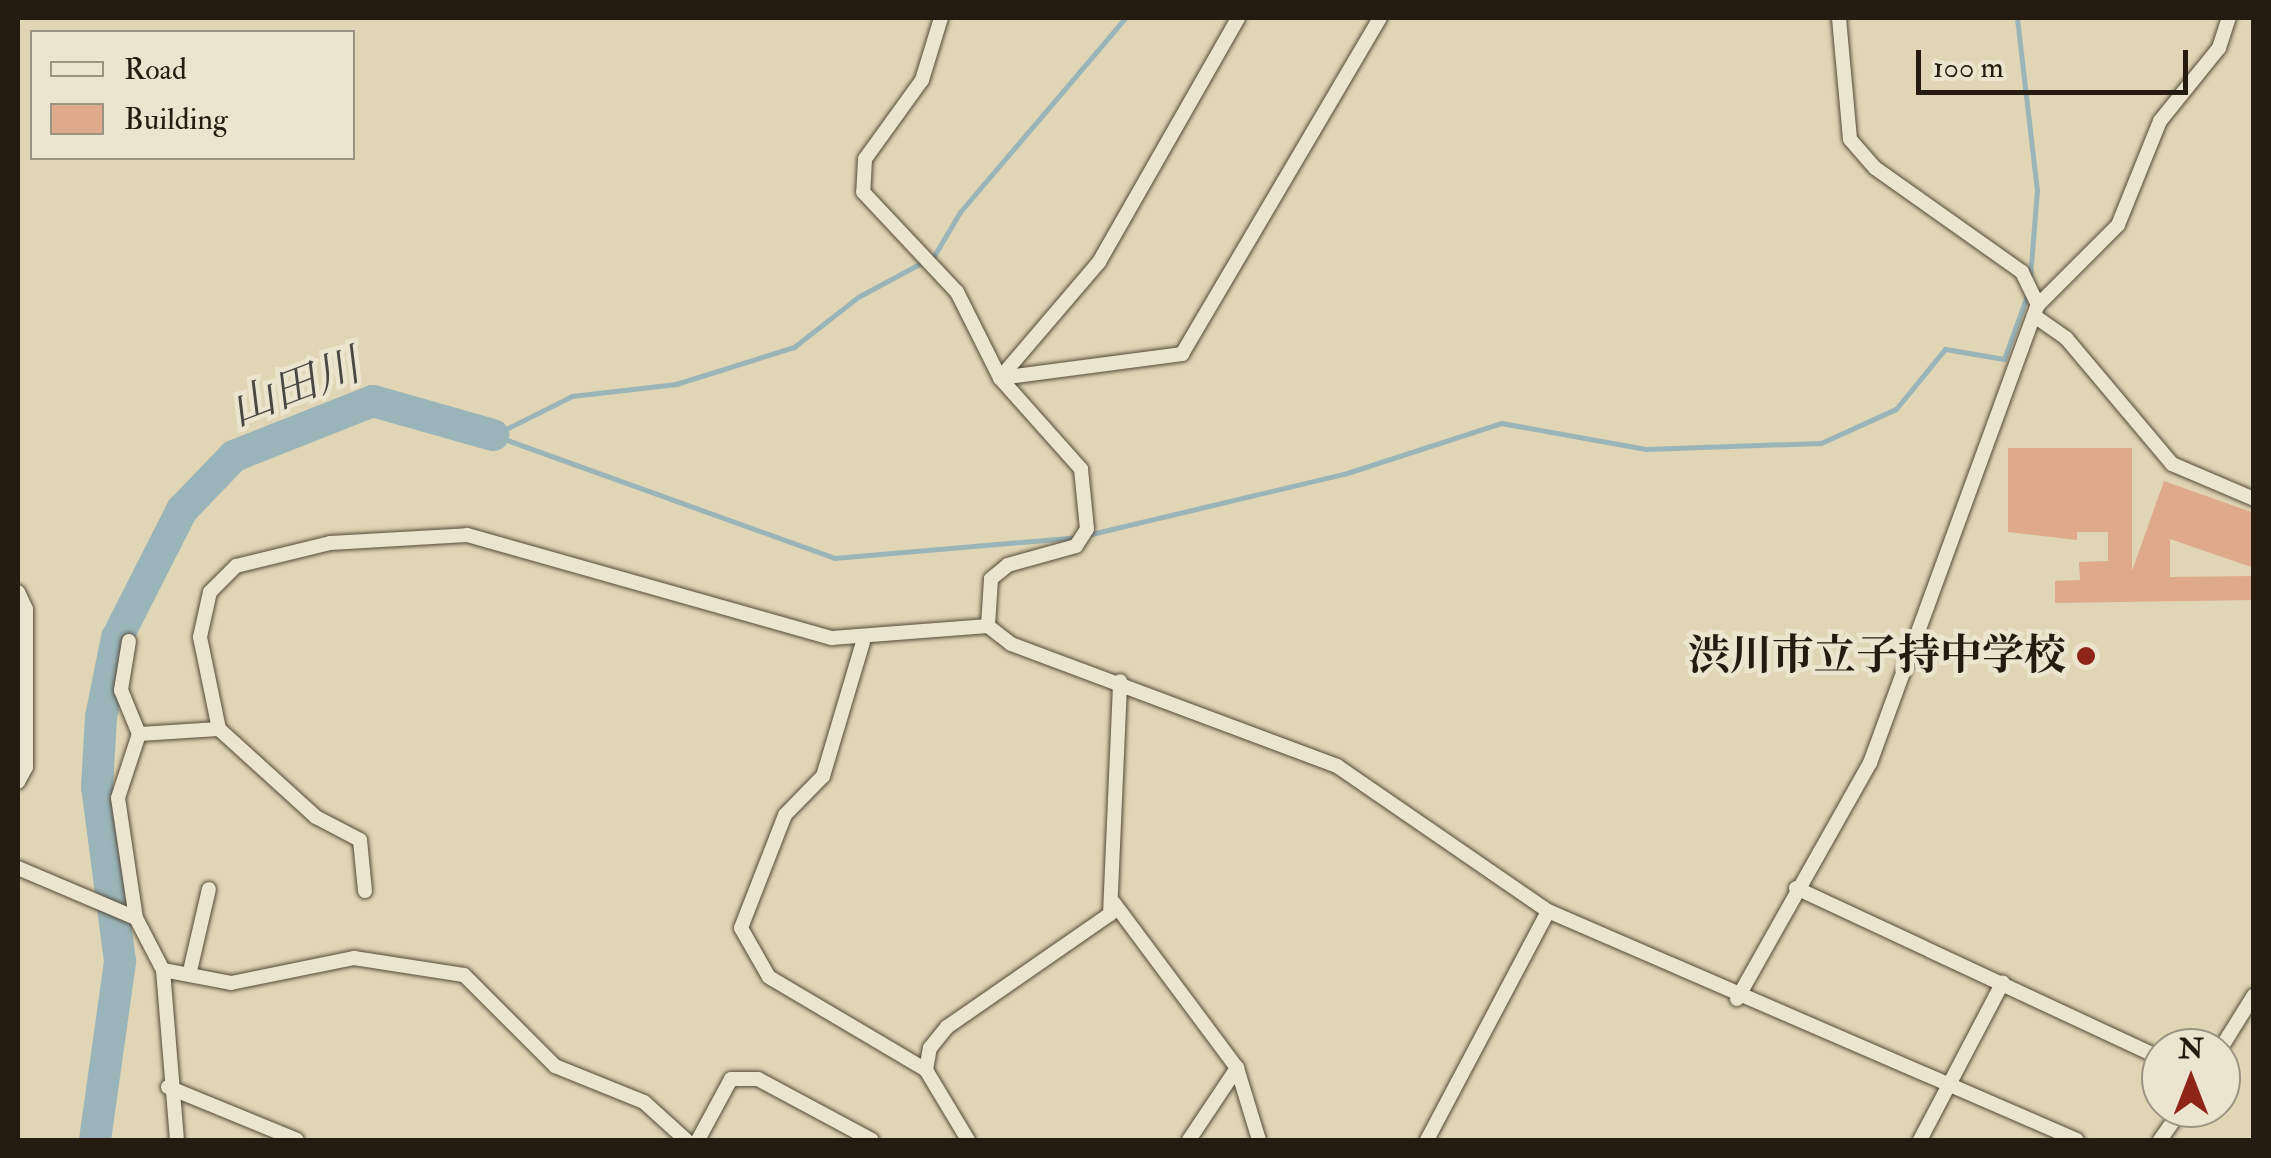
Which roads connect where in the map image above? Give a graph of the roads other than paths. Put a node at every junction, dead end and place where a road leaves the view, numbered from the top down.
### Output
1 (941, 18) edge
2 (1238, 18) edge
3 (1380, 18) edge
4 (1839, 18) edge
5 (2229, 18) edge
6 (2037, 311) junction
7 (1000, 378) junction
8 (2254, 499) edge
9 (18, 592) edge
10 (988, 626) junction
11 (129, 641) dead end
12 (862, 642) junction
13 (1120, 681) junction
14 (219, 728) junction
15 (140, 734) junction
16 (18, 782) edge
17 (18, 868) edge
18 (1796, 888) junction
19 (209, 889) dead end
20 (365, 891) dead end
21 (1114, 903) junction
22 (1548, 911) junction
23 (135, 917) junction
24 (163, 970) junction
25 (190, 971) junction
26 (2003, 982) junction
27 (2254, 994) edge
28 (1736, 999) junction
29 (2233, 1028) edge
30 (2141, 1048) edge
31 (1237, 1068) junction
32 (926, 1070) junction
33 (1946, 1086) junction
34 (168, 1087) junction
35 (176, 1140) edge
36 (297, 1140) edge
37 (686, 1140) edge
38 (698, 1140) edge
39 (872, 1140) edge
40 (968, 1140) edge
41 (1189, 1140) edge
42 (1260, 1140) edge
43 (1427, 1140) edge
44 (1920, 1140) edge
45 (2077, 1140) edge

1 - 7 street
2 - 7 street
3 - 7 street
4 - 6 street
5 - 6 street
6 - 8 street
6 - 18 street
7 - 10 street
9 - 16 street
10 - 12 street
10 - 13 street
11 - 15 street
12 - 14 street
12 - 32 street
13 - 21 street
13 - 22 street
14 - 15 street
14 - 20 street
15 - 23 street
17 - 23 street
18 - 26 street
18 - 28 street
19 - 25 street
21 - 31 street
21 - 32 street
22 - 28 street
22 - 43 street
23 - 24 street
24 - 25 street
24 - 34 street
25 - 37 street
26 - 30 street
26 - 33 street
27 - 29 street
28 - 33 street
31 - 41 street
31 - 42 street
32 - 40 street
33 - 44 street
33 - 45 street
34 - 35 street
34 - 36 street
38 - 39 street

